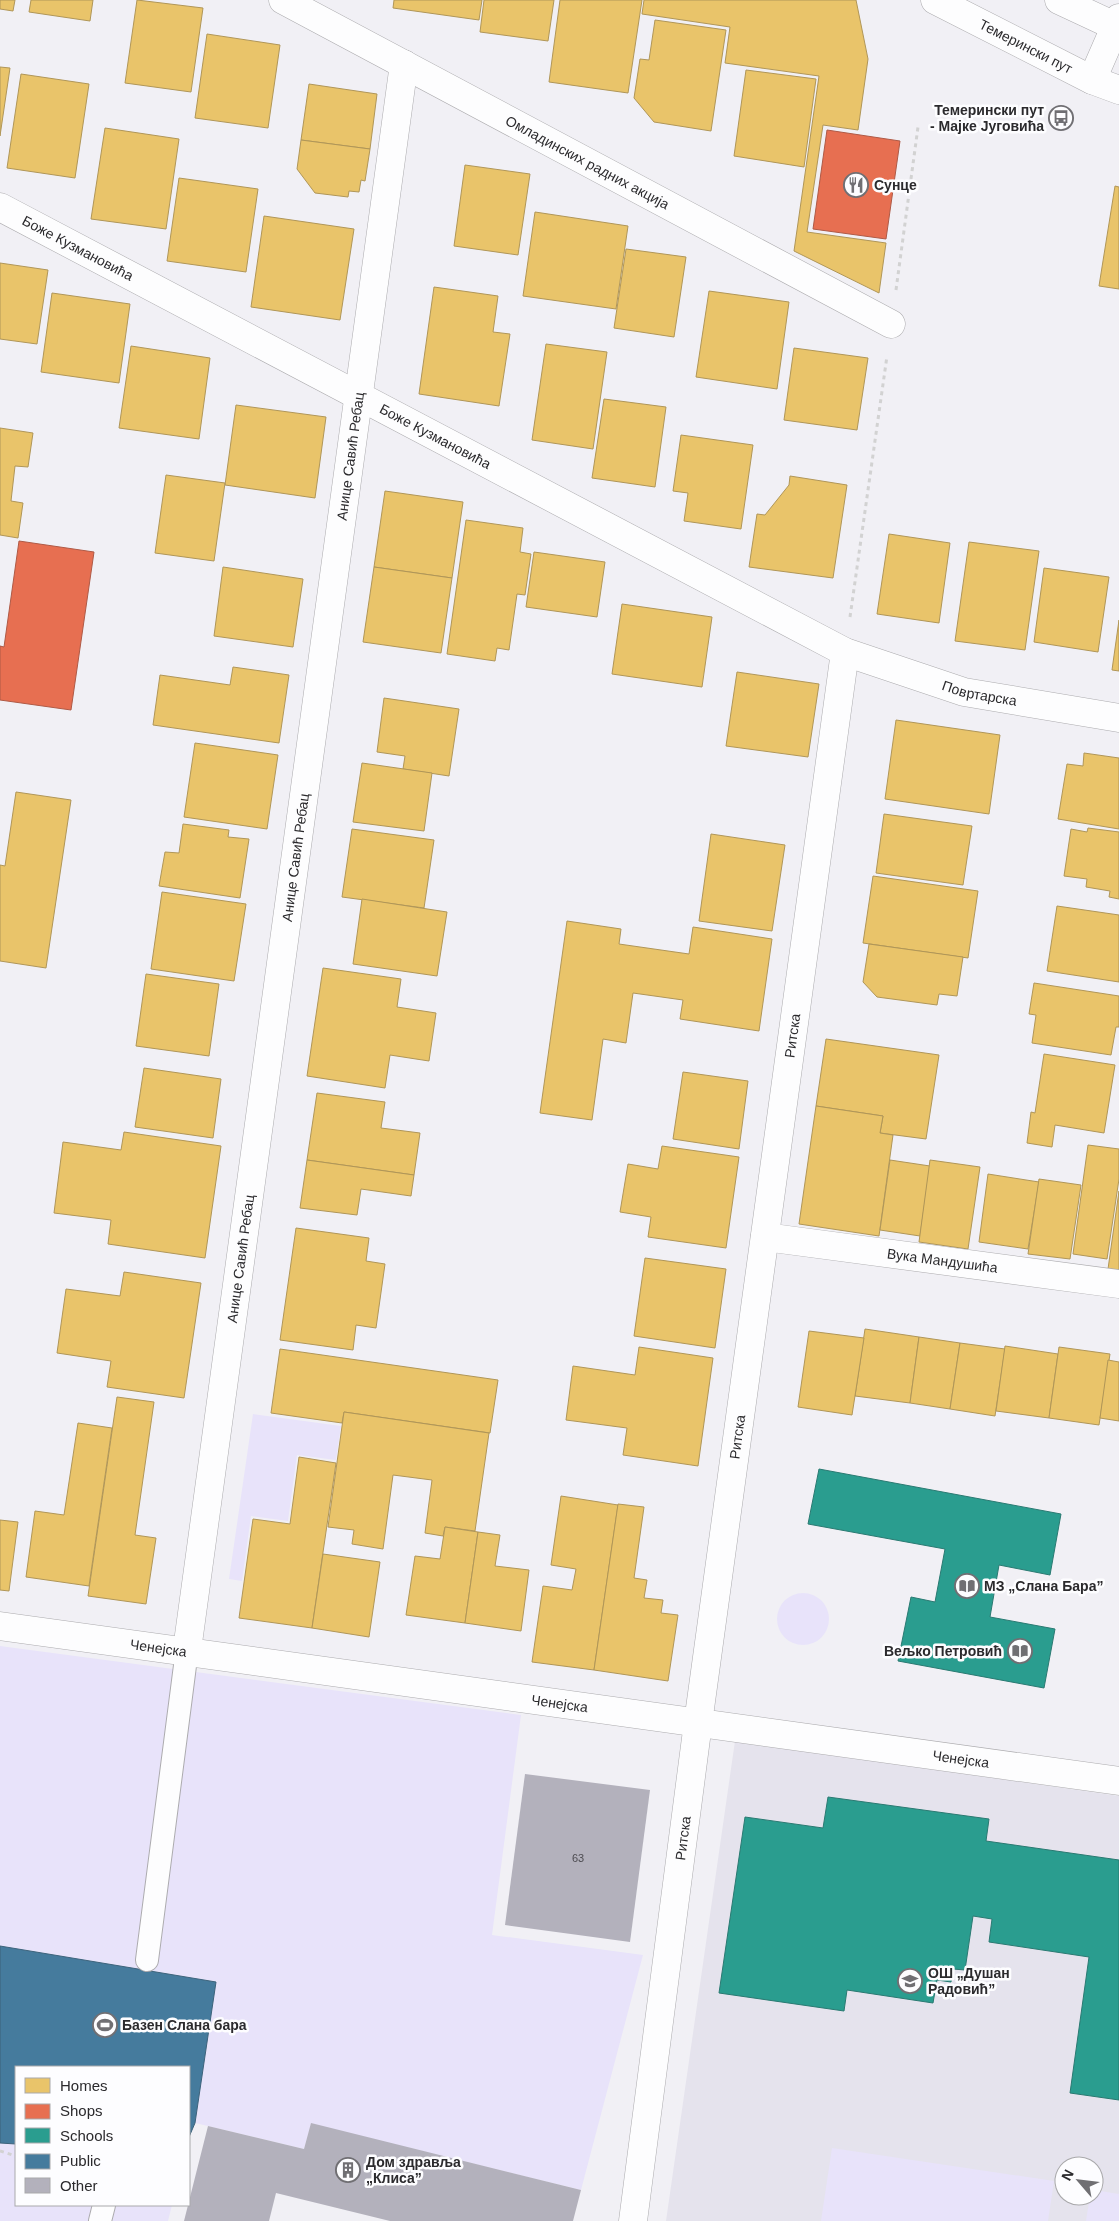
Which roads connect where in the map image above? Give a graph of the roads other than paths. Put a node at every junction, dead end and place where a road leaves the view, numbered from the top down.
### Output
1 (283, 0) edge
2 (935, 0) edge
3 (1059, 0) edge
4 (1118, 24) edge
5 (404, 64) junction
6 (1092, 80) junction
7 (1119, 90) edge
8 (0, 207) edge
9 (891, 324) road end
10 (358, 394) junction
11 (845, 652) junction
12 (1119, 718) edge
13 (765, 1237) junction
14 (1119, 1284) edge
15 (0, 1626) edge
16 (187, 1650) junction
17 (698, 1723) junction
18 (1119, 1782) edge
19 (146, 1960) dead end
20 (104, 2206) edge
21 (100, 2221) edge
22 (633, 2221) edge

1 - 5 street, Омладинских радних акција
2 - 6 street, Темерински пут
3 - 4 street
4 - 6 street
5 - 9 street, Омладинских радних акција
5 - 10 street, Анице Савић Ребац
6 - 7 street, Темерински пут
8 - 10 street, Боже Кузмановића
10 - 11 street, Боже Кузмановића
10 - 16 street, Анице Савић Ребац
11 - 12 street, Повртарска
11 - 13 street, Ритска
13 - 14 street, Вука Мандушића
13 - 17 street, Ритска
15 - 16 street, Ченејска
16 - 17 street, Ченејска
16 - 19 lane
17 - 18 street, Ченејска
17 - 22 street, Ритска
20 - 21 lane

